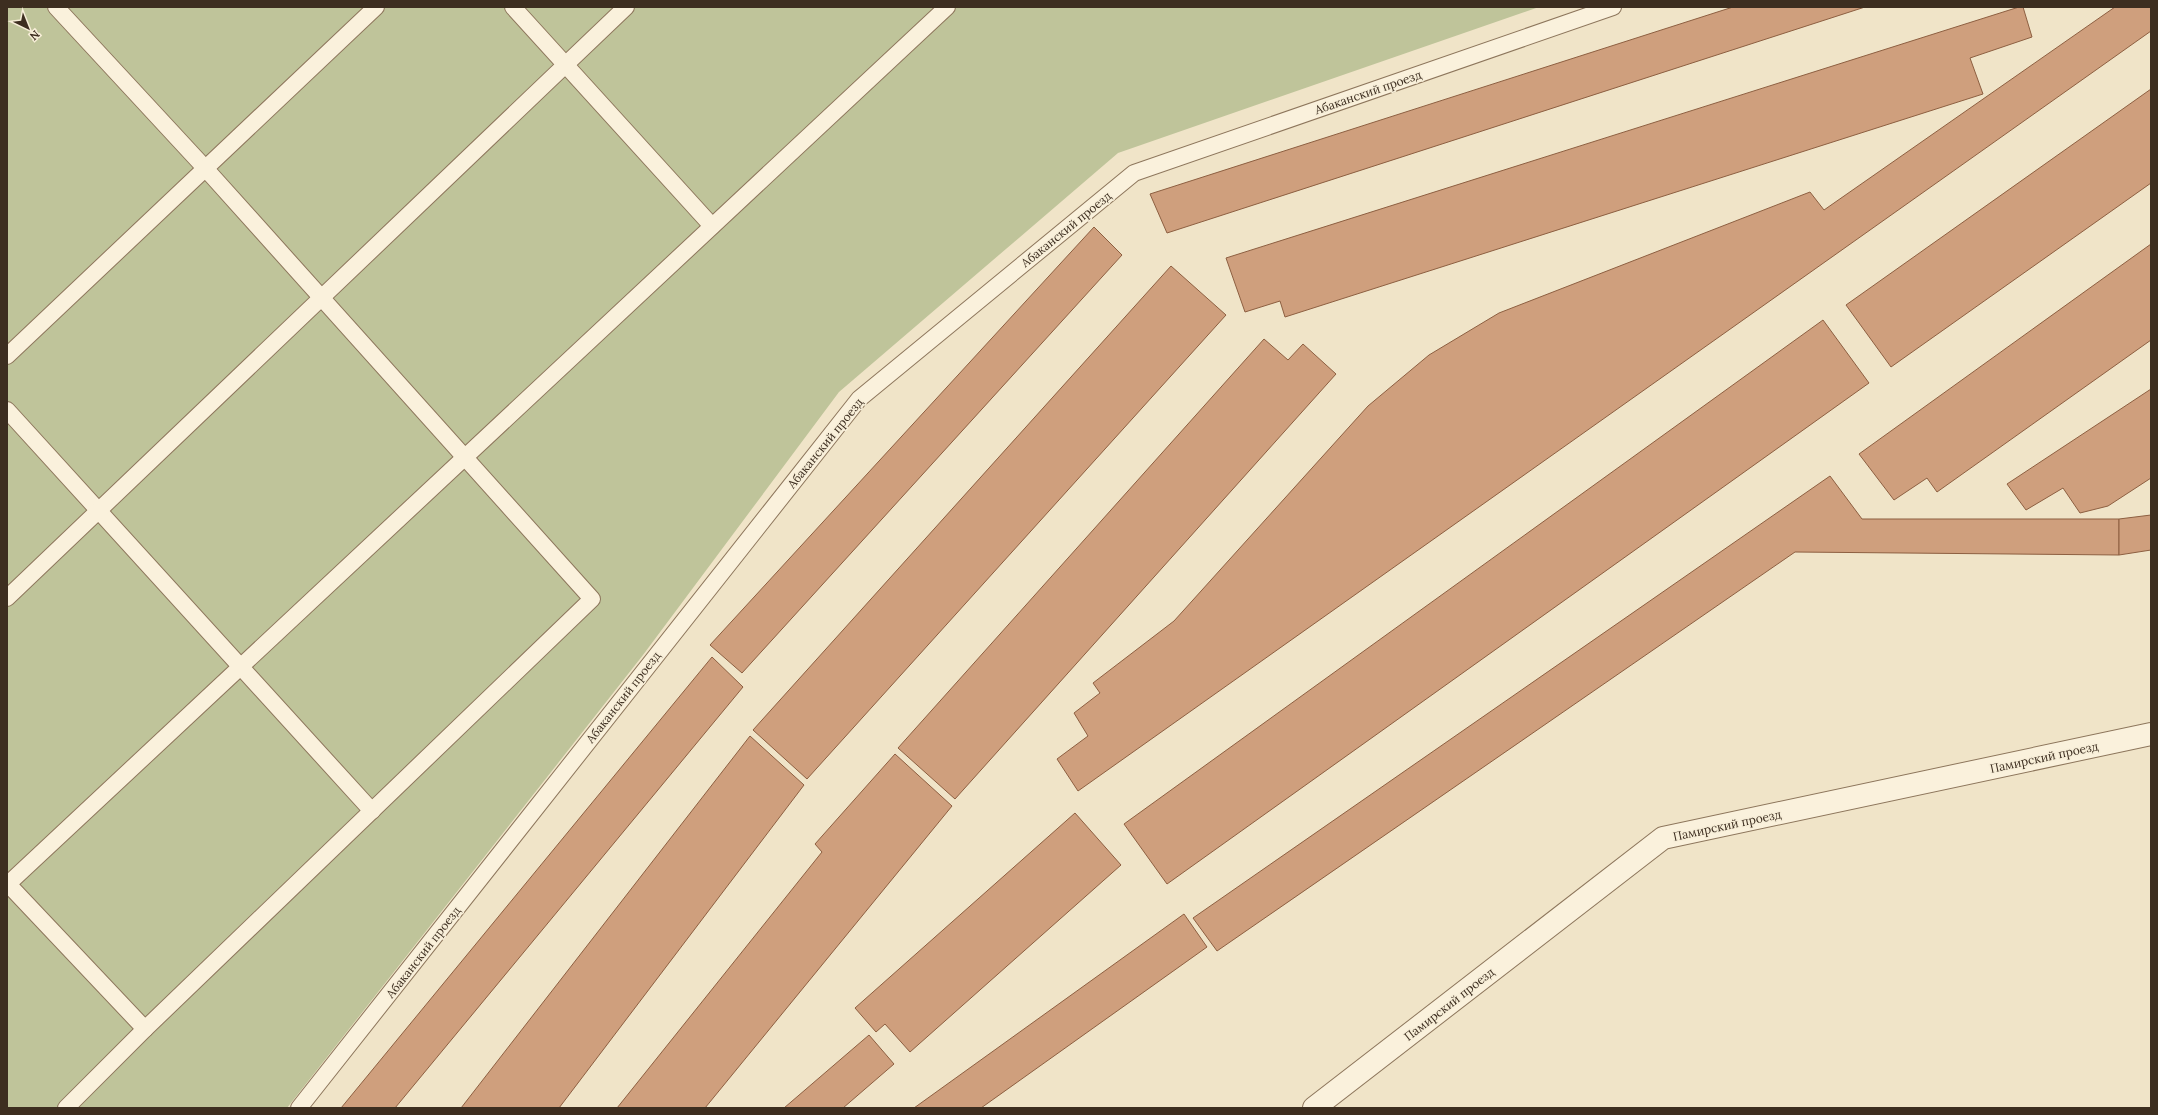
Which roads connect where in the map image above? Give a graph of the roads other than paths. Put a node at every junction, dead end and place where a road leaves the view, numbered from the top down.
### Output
1 (56, 7) edge
2 (376, 7) edge
3 (513, 7) edge
4 (626, 7) edge
5 (1613, 7) edge
6 (939, 10) edge
7 (566, 65) junction
8 (205, 168) junction
9 (712, 226) junction
10 (322, 298) junction
11 (7, 356) edge
12 (7, 410) edge
13 (465, 457) junction
14 (98, 510) junction
15 (7, 598) edge
16 (240, 666) junction
17 (2151, 734) edge
18 (372, 811) junction
19 (7, 883) edge
20 (145, 1029) junction
21 (66, 1108) edge
22 (299, 1108) edge
23 (1314, 1108) edge

1 - 8 lane
2 - 8 lane
3 - 7 lane
4 - 7 lane
5 - 22 lane, Абаканский проезд
6 - 9 lane
7 - 9 lane
7 - 10 lane
8 - 10 lane
8 - 11 lane
9 - 13 lane
10 - 13 lane
10 - 14 lane
12 - 14 lane
13 - 16 lane
13 - 18 lane
14 - 15 lane
14 - 16 lane
16 - 18 lane
16 - 19 lane
17 - 23 street, Памирский проезд
18 - 20 lane
19 - 20 lane
20 - 21 lane

